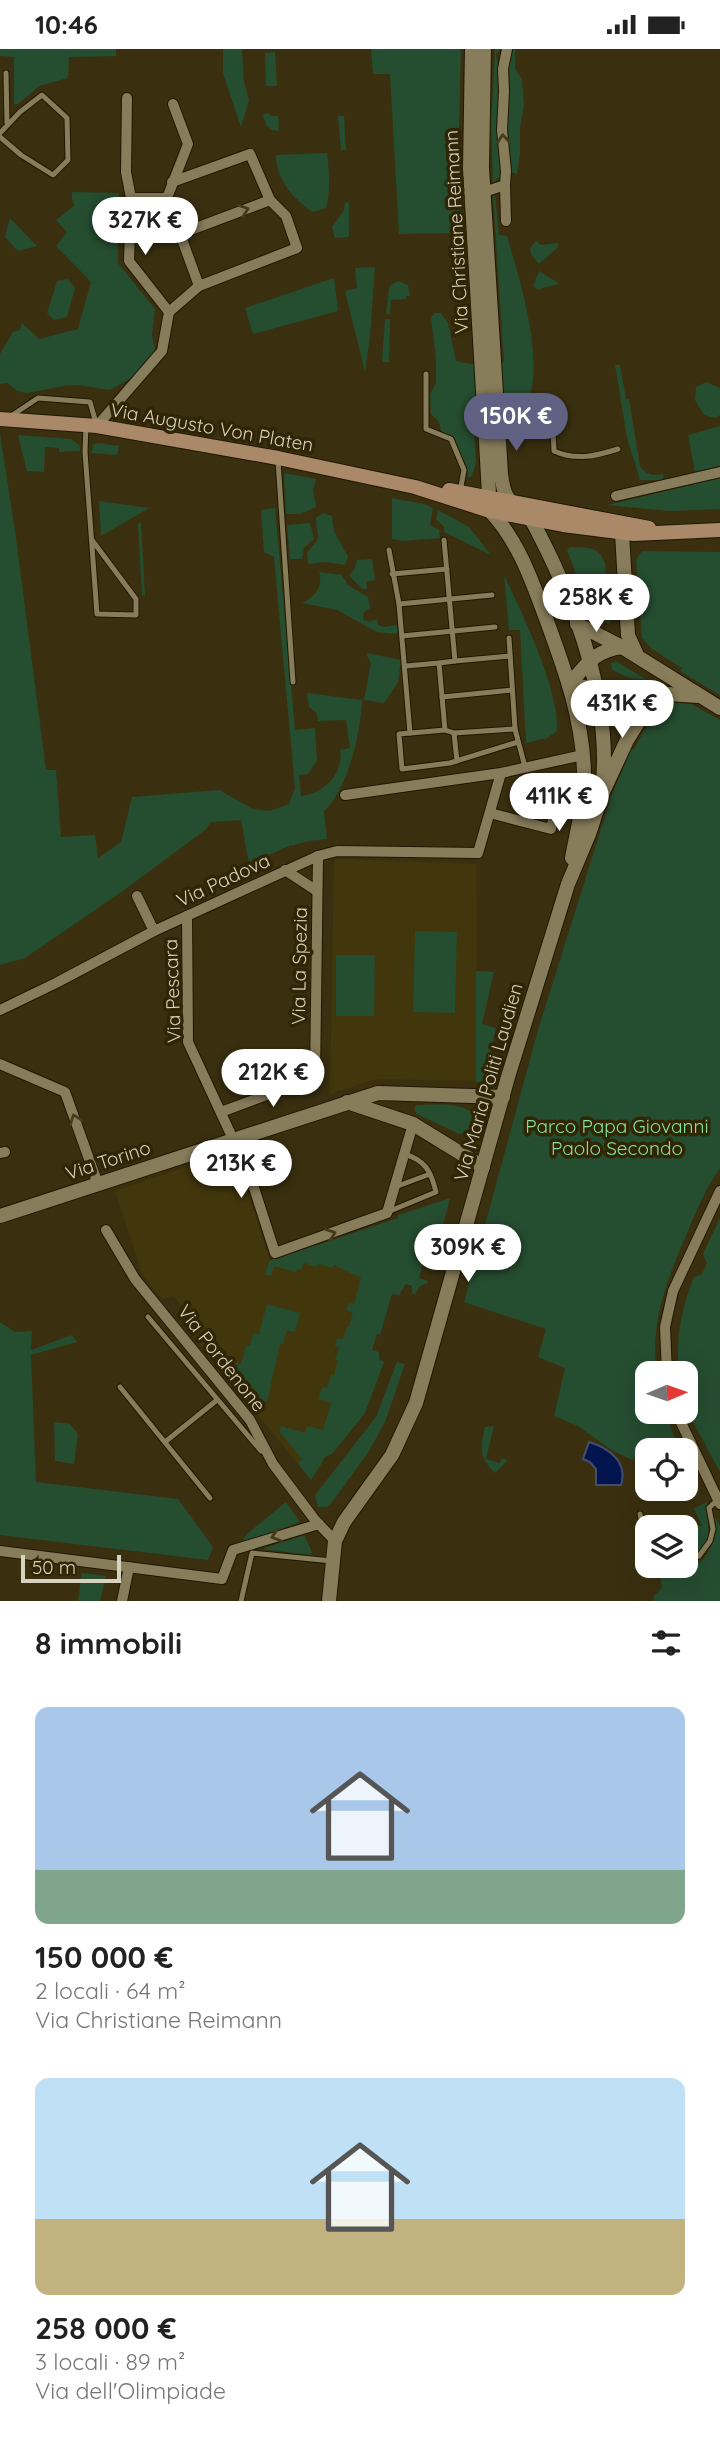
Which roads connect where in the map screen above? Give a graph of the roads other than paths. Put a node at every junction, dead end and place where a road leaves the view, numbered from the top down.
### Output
1 (472, 49) edge
2 (484, 49) edge
3 (507, 49) edge
4 (6, 73) dead end
5 (127, 98) dead end
6 (476, 100) junction
7 (173, 104) dead end
8 (7, 123) junction
9 (0, 135) edge
10 (172, 182) junction
11 (505, 185) junction
12 (484, 192) junction
13 (131, 198) junction
14 (167, 198) junction
15 (270, 200) junction
16 (506, 221) dead end
17 (180, 234) junction
18 (199, 286) junction
19 (169, 312) junction
20 (487, 363) junction
21 (426, 374) dead end
22 (491, 414) junction
23 (2, 419) edge
24 (92, 426) junction
25 (498, 432) junction
26 (618, 449) dead end
27 (278, 458) junction
28 (720, 472) edge
29 (415, 487) junction
30 (460, 492) junction
31 (616, 496) dead end
32 (510, 502) junction
33 (489, 504) junction
34 (544, 508) junction
35 (530, 519) junction
36 (563, 525) junction
37 (720, 530) edge
38 (671, 532) junction
39 (622, 533) junction
40 (92, 540) junction
41 (444, 540) dead end
42 (516, 545) junction
43 (389, 550) dead end
44 (547, 551) junction
45 (447, 569) junction
46 (392, 574) junction
47 (492, 595) dead end
48 (450, 599) junction
49 (399, 604) junction
50 (578, 624) junction
51 (495, 627) dead end
52 (453, 631) junction
53 (402, 636) junction
54 (509, 638) dead end
55 (622, 647) junction
56 (510, 656) junction
57 (638, 656) junction
58 (590, 660) junction
59 (456, 661) junction
60 (439, 663) junction
61 (406, 666) junction
62 (293, 682) dead end
63 (569, 685) junction
64 (597, 689) junction
65 (512, 690) junction
66 (662, 695) junction
67 (698, 696) junction
68 (442, 697) junction
69 (720, 708) edge
70 (515, 729) junction
71 (445, 730) junction
72 (410, 733) junction
73 (454, 733) junction
74 (517, 742) junction
75 (583, 755) junction
76 (457, 761) junction
77 (525, 767) junction
78 (501, 773) junction
79 (559, 793) dead end
80 (602, 794) junction
81 (345, 795) dead end
82 (490, 813) junction
83 (318, 856) junction
84 (285, 870) junction
85 (568, 884) junction
86 (317, 891) junction
87 (137, 896) dead end
88 (187, 916) junction
89 (154, 931) junction
90 (0, 1010) edge
91 (0, 1064) edge
92 (410, 1094) junction
93 (503, 1097) junction
94 (347, 1102) junction
95 (221, 1112) junction
96 (409, 1123) junction
97 (235, 1138) junction
98 (404, 1154) junction
99 (483, 1167) junction
100 (430, 1174) junction
101 (98, 1184) junction
102 (395, 1187) junction
103 (720, 1191) edge
104 (387, 1213) junction
105 (0, 1216) edge
106 (106, 1230) dead end
107 (148, 1317) dead end
108 (666, 1361) edge
109 (120, 1387) dead end
110 (217, 1400) junction
111 (682, 1425) edge
112 (164, 1442) junction
113 (273, 1464) junction
114 (210, 1498) dead end
115 (719, 1502) edge
116 (319, 1524) junction
117 (335, 1541) junction
118 (0, 1551) edge
119 (698, 1556) edge
120 (332, 1561) junction
121 (128, 1567) junction
122 (122, 1601) edge
123 (241, 1601) edge
124 (329, 1601) edge

1 - 6 street
2 - 6 street
11 -> 3 street
4 - 8 lane
5 - 13 street
6 - 12 street
6 - 20 street, Via Christiane Reimann
7 - 10 street
8 - 9 lane
8 - 9 lane
10 - 14 street
10 - 15 street
11 - 12 street
11 - 16 street
12 - 20 street
13 - 14 street
13 - 19 street
14 - 17 street
17 -> 15 street
15 - 18 street
17 - 18 street
18 - 19 street
19 - 24 street
20 - 22 street
21 - 30 lane
22 - 25 street
22 - 33 street
23 - 24 main road, Via Augusto Von Platen
23 - 24 lane
24 - 27 main road, Via Augusto Von Platen
24 - 40 lane
25 - 26 lane
25 - 32 street
27 - 29 main road, Via Augusto Von Platen
27 - 62 lane
28 - 31 street
29 - 30 main road
29 - 33 main road
30 - 33 main road
32 - 33 main road
32 - 34 main road
32 - 35 street
33 - 35 main road
33 - 42 street
34 - 35 street
34 - 38 main road
35 - 36 main road
35 - 42 street
35 - 44 street
36 - 39 main road
36 - 44 street
37 - 38 main road
38 - 39 main road
39 - 57 street
40 - 40 lane
41 - 45 lane
42 - 63 street
43 - 46 lane
44 - 50 street
45 - 46 lane
45 - 48 lane
46 - 49 lane
47 - 48 lane
48 - 49 lane
48 - 52 lane
49 - 53 lane
50 - 55 street
50 - 58 street
51 - 52 lane
52 - 53 lane
52 - 59 lane
53 - 61 lane
54 - 56 lane
55 - 57 street
55 - 58 street
56 - 59 lane
56 - 65 lane
57 - 67 street
58 - 63 street
58 - 64 street
59 - 60 lane
60 - 61 lane
60 - 68 lane
61 - 72 lane
63 - 64 street
63 - 75 street
64 - 66 street
64 - 80 street
65 - 68 lane
65 - 70 lane
66 - 67 street
66 - 80 street
67 - 69 street
68 - 71 lane
70 - 73 lane
70 - 74 lane
71 - 72 lane
71 - 73 lane
72 - 76 lane
73 - 76 lane
74 - 76 lane
74 - 77 lane
75 - 77 street
75 - 85 street
77 - 78 street
78 - 81 street
78 - 82 street
79 - 82 street
80 - 85 street
82 - 83 street, Via Padova
83 - 84 street, Via Padova
83 - 86 street, Via La Spezia
84 - 86 street
84 - 88 street, Via Padova
85 - 93 street, Via Maria Politi Laudien
86 - 95 street, Via La Spezia
87 - 89 street
88 - 89 street, Via Padova
88 - 95 street, Via Pescara
89 - 90 street, Via Padova
101 -> 91 street
92 - 93 street, Via Torino
92 - 94 street, Via Torino
92 - 96 street
93 - 99 street, Via Maria Politi Laudien
94 - 96 street
94 - 97 street, Via Torino
95 - 97 street, Via Pescara
96 - 98 street
96 - 99 street
97 - 101 street, Via Torino
97 -> 104 street, Via Pescara
98 - 100 lane
98 - 102 street
99 - 117 street, Via Maria Politi Laudien
100 - 102 lane
100 - 104 lane
101 - 105 street, Via Torino
102 - 104 street
103 - 108 street
106 - 113 street, Via Pordenone
107 - 110 lane
109 - 112 lane
110 - 112 lane
110 - 113 lane
111 - 115 street
112 - 114 lane
113 - 116 street, Via Pordenone
115 - 119 lane
116 - 117 street, Via Pordenone
116 -> 121 street
117 - 120 street, Via Maria Politi Laudien
118 - 121 street
120 - 123 lane
120 - 124 street, Via Maria Politi Laudien
121 - 122 street

